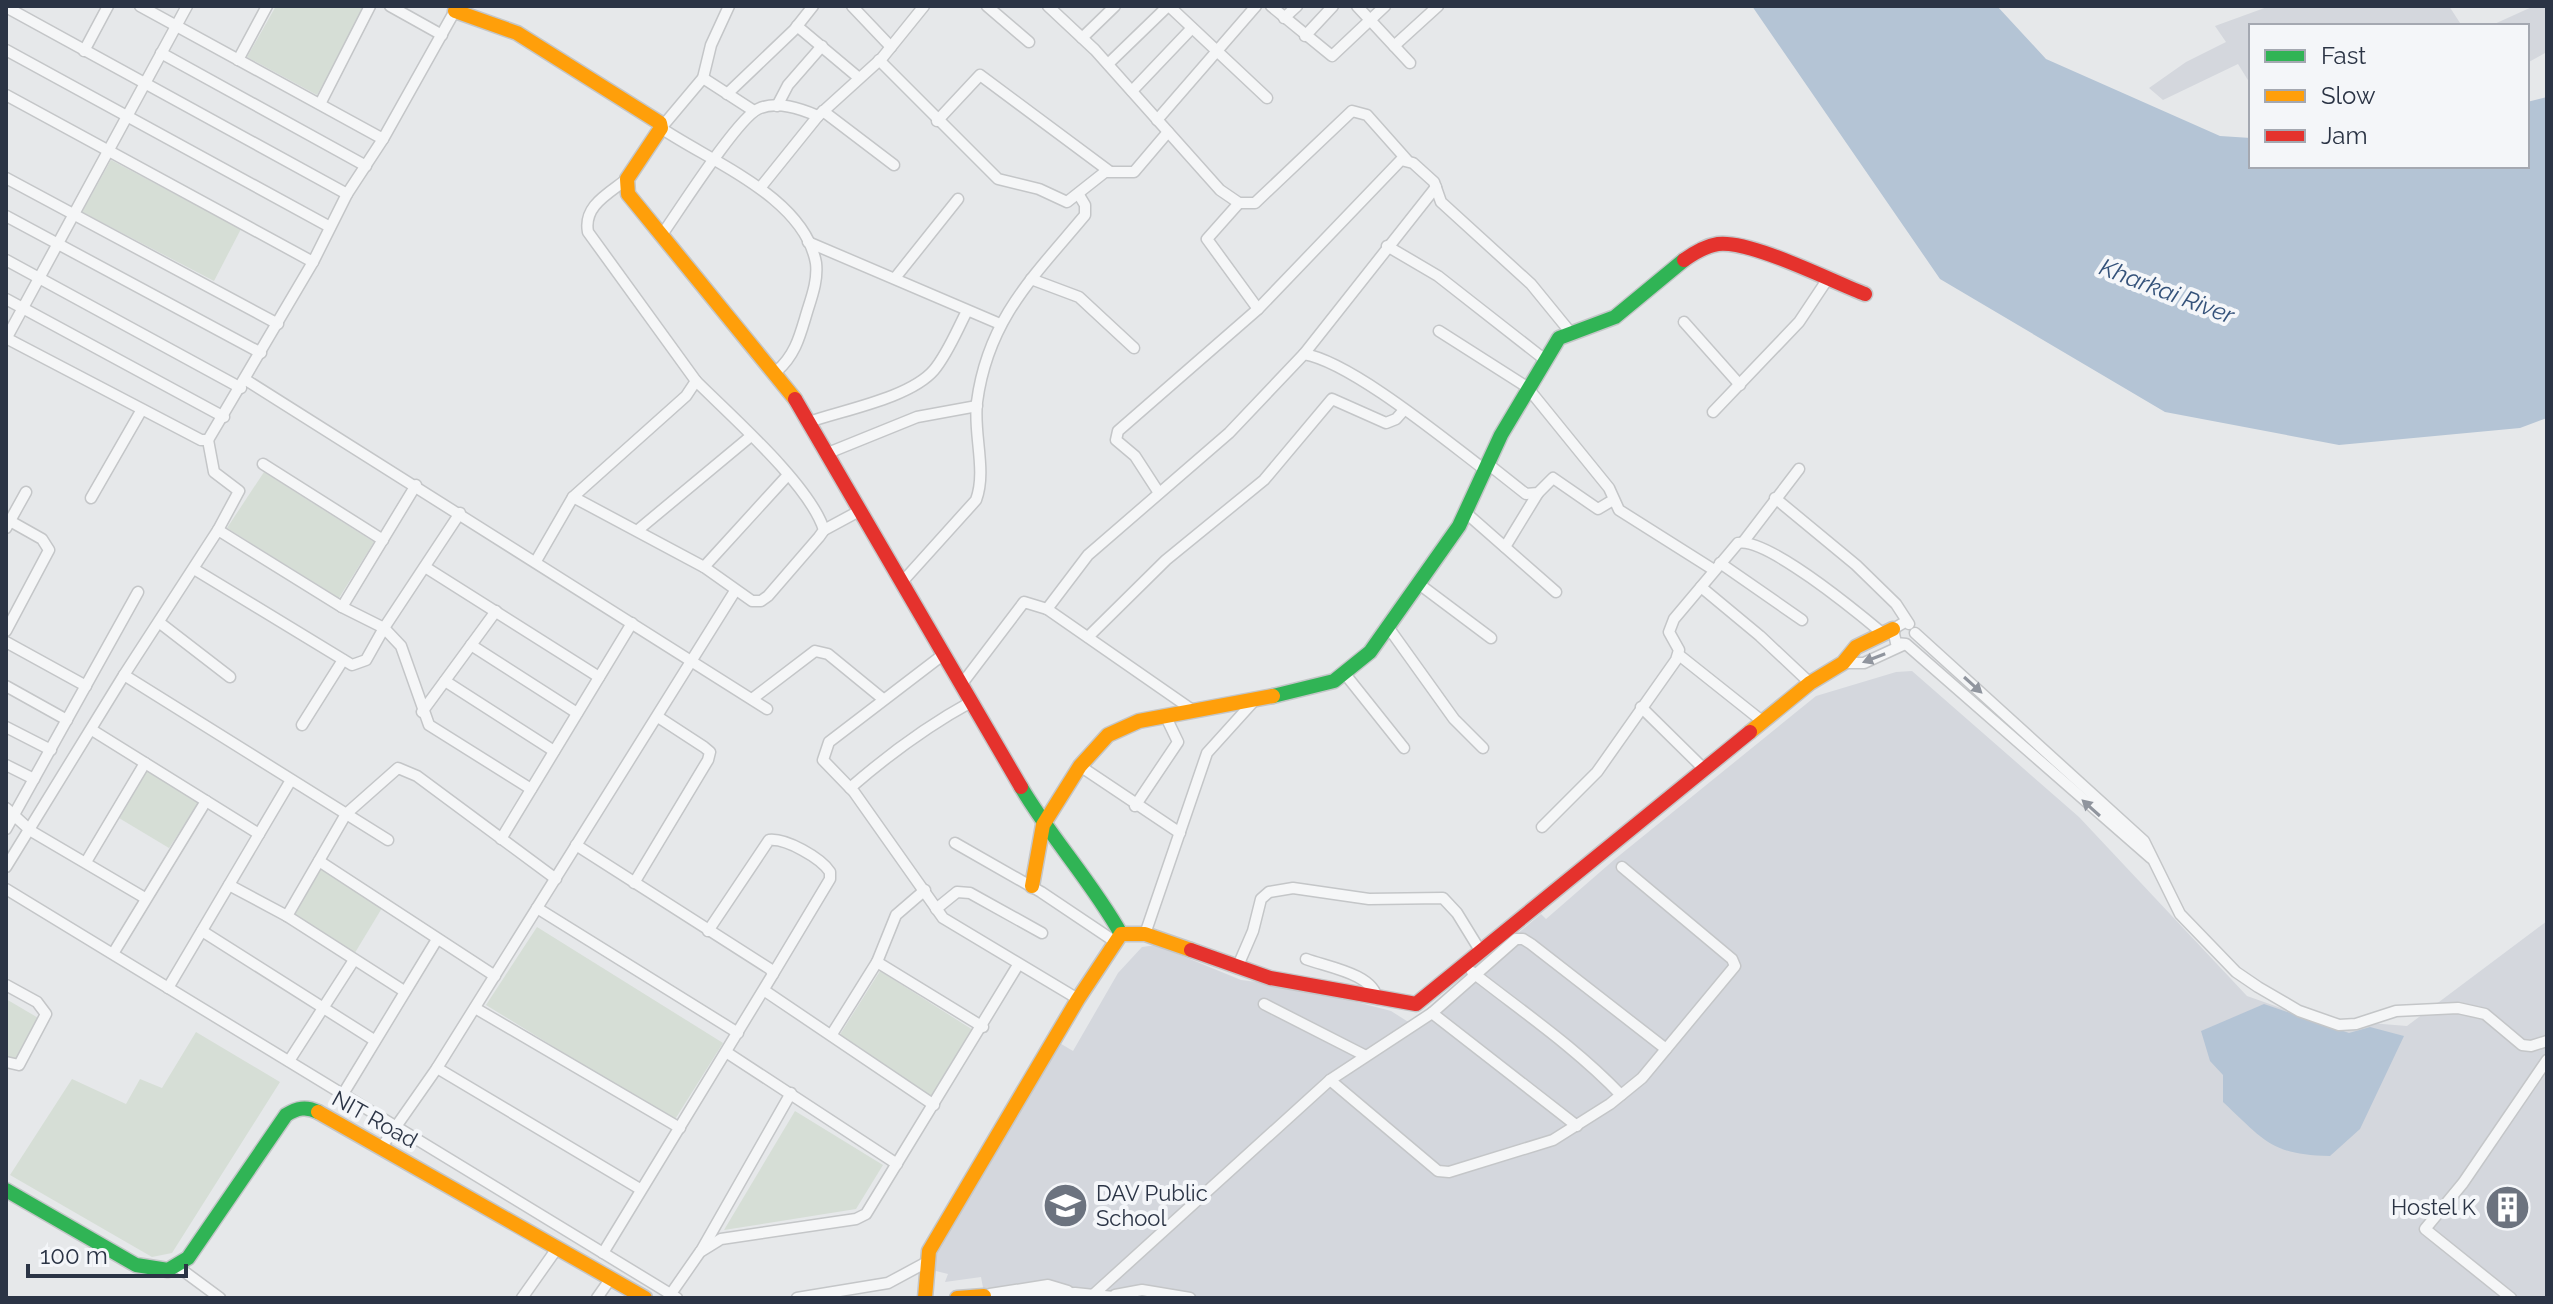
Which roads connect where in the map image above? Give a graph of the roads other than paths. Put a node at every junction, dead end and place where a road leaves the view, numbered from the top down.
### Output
1 (108, 6) edge
2 (140, 6) edge
3 (187, 6) edge
4 (267, 6) edge
5 (370, 6) edge
6 (390, 6) edge
7 (729, 6) edge
8 (813, 6) edge
9 (924, 6) edge
10 (987, 6) edge
11 (1048, 6) edge
12 (1115, 6) edge
13 (1168, 6) edge
14 (1256, 6) edge
15 (1271, 6) edge
16 (1297, 6) edge
17 (1333, 6) edge
18 (1357, 6) edge
19 (1385, 6) edge
20 (1438, 6) edge
21 (6, 7) edge
22 (456, 8) edge
23 (858, 8) edge
24 (1284, 18) junction
25 (1370, 20) junction
26 (176, 26) junction
27 (797, 26) junction
28 (1192, 28) junction
29 (442, 35) junction
30 (1305, 36) junction
31 (1082, 38) junction
32 (1029, 42) dead end
33 (822, 46) junction
34 (1394, 46) junction
35 (891, 47) junction
36 (6, 50) edge
37 (84, 51) junction
38 (1217, 51) junction
39 (161, 53) junction
40 (238, 60) junction
41 (879, 60) junction
42 (1410, 63) dead end
43 (1108, 64) junction
44 (703, 78) junction
45 (859, 78) junction
46 (144, 84) junction
47 (1132, 91) junction
48 (727, 94) junction
49 (6, 95) edge
50 (1267, 98) dead end
51 (320, 104) junction
52 (777, 106) junction
53 (754, 111) junction
54 (128, 114) junction
55 (820, 114) junction
56 (1157, 120) junction
57 (937, 121) junction
58 (661, 128) junction
59 (1168, 132) junction
60 (383, 139) junction
61 (108, 151) junction
62 (1407, 160) junction
63 (713, 161) junction
64 (894, 165) dead end
65 (366, 166) junction
66 (1109, 171) junction
67 (6, 178) edge
68 (627, 179) junction
69 (1436, 187) junction
70 (760, 188) junction
71 (347, 194) junction
72 (1079, 195) junction
73 (958, 199) dead end
74 (1239, 203) junction
75 (73, 215) junction
76 (6, 216) edge
77 (330, 227) junction
78 (661, 236) junction
79 (808, 242) junction
80 (57, 244) junction
81 (1387, 246) junction
82 (6, 260) edge
83 (313, 262) junction
84 (39, 278) junction
85 (895, 278) junction
86 (1031, 279) junction
87 (1827, 280) junction
88 (1865, 294) dead end
89 (6, 299) edge
90 (23, 308) junction
91 (1258, 309) junction
92 (967, 311) junction
93 (1684, 322) dead end
94 (278, 324) junction
95 (1000, 324) junction
96 (1439, 331) dead end
97 (1571, 333) junction
98 (6, 338) edge
99 (1134, 348) dead end
100 (261, 353) junction
101 (1304, 354) junction
102 (1544, 359) junction
103 (777, 371) junction
104 (696, 381) junction
105 (244, 384) junction
106 (1740, 385) junction
107 (1527, 387) junction
108 (977, 406) junction
109 (1404, 410) junction
110 (141, 411) junction
111 (1713, 412) dead end
112 (224, 417) junction
113 (809, 422) junction
114 (751, 436) junction
115 (208, 440) junction
116 (828, 453) junction
117 (263, 464) dead end
118 (1486, 467) junction
119 (1799, 469) dead end
120 (787, 476) junction
121 (416, 485) junction
122 (26, 492) dead end
123 (1159, 493) junction
124 (1538, 493) junction
125 (573, 497) junction
126 (91, 498) dead end
127 (1775, 498) junction
128 (1613, 500) junction
129 (861, 510) junction
130 (1465, 512) junction
131 (460, 513) junction
132 (8, 524) edge
133 (218, 530) junction
134 (638, 530) junction
135 (824, 530) junction
136 (383, 540) junction
137 (1744, 541) junction
138 (1505, 547) junction
139 (536, 561) junction
140 (425, 567) junction
141 (704, 567) junction
142 (1717, 567) junction
143 (194, 569) junction
144 (903, 581) junction
145 (1419, 584) junction
146 (1701, 587) junction
147 (735, 591) junction
148 (138, 592) dead end
149 (1556, 592) dead end
150 (342, 607) junction
151 (1047, 609) junction
152 (496, 611) junction
153 (163, 619) junction
154 (1802, 620) dead end
155 (632, 623) junction
156 (1388, 627) junction
157 (384, 628) junction
158 (1893, 628) junction
159 (6, 631) edge
160 (1915, 633) junction
161 (1088, 637) junction
162 (1491, 638) dead end
163 (6, 642) edge
164 (471, 645) junction
165 (1905, 645) junction
166 (944, 654) junction
167 (1679, 655) junction
168 (343, 660) junction
169 (693, 662) junction
170 (1843, 663) junction
171 (1345, 674) junction
172 (124, 675) junction
173 (230, 677) dead end
174 (599, 677) junction
175 (445, 681) junction
176 (1810, 683) junction
177 (961, 685) junction
178 (6, 686) edge
179 (86, 686) junction
180 (752, 699) junction
181 (883, 699) junction
182 (1255, 700) junction
183 (971, 702) junction
184 (1641, 707) junction
185 (767, 709) dead end
186 (1191, 709) junction
187 (422, 712) junction
188 (577, 713) junction
189 (1165, 715) junction
190 (658, 717) junction
191 (67, 720) junction
192 (1762, 721) junction
193 (302, 725) dead end
194 (6, 727) edge
195 (92, 730) junction
196 (1404, 748) dead end
197 (1483, 748) dead end
198 (51, 750) junction
199 (554, 751) junction
200 (145, 763) junction
201 (6, 765) edge
202 (1080, 766) junction
203 (1704, 769) junction
204 (34, 779) junction
205 (291, 780) junction
206 (850, 788) junction
207 (531, 789) junction
208 (206, 801) junction
209 (1135, 806) junction
210 (10, 810) edge
211 (346, 814) junction
212 (1043, 825) junction
213 (1542, 827) dead end
214 (6, 829) edge
215 (31, 831) junction
216 (1180, 833) junction
217 (259, 834) junction
218 (501, 839) junction
219 (388, 840) dead end
220 (955, 843) dead end
221 (576, 845) junction
222 (2151, 858) junction
223 (319, 861) junction
224 (86, 862) junction
225 (6, 867) edge
226 (1622, 867) dead end
227 (556, 879) junction
228 (634, 883) junction
229 (229, 885) junction
230 (1032, 886) junction
231 (6, 889) edge
232 (925, 890) junction
233 (145, 898) junction
234 (537, 908) junction
235 (936, 909) junction
236 (287, 916) junction
237 (202, 931) junction
238 (708, 931) junction
239 (1042, 933) dead end
240 (1145, 934) junction
241 (1117, 937) junction
242 (436, 941) junction
243 (114, 952) junction
244 (1481, 952) junction
245 (1306, 959) dead end
246 (354, 960) junction
247 (877, 962) junction
248 (1018, 965) junction
249 (1237, 968) junction
250 (1470, 971) junction
251 (773, 974) junction
252 (495, 976) junction
253 (6, 985) edge
254 (168, 988) junction
255 (404, 991) junction
256 (765, 991) junction
257 (1078, 999) junction
258 (1377, 999) junction
259 (1264, 1004) dead end
260 (323, 1007) junction
261 (475, 1008) junction
262 (1432, 1013) junction
263 (983, 1027) junction
264 (738, 1033) junction
265 (832, 1034) junction
266 (374, 1040) junction
267 (2547, 1041) edge
268 (1666, 1049) junction
269 (726, 1052) junction
270 (1364, 1055) junction
271 (2547, 1060) edge
272 (289, 1061) junction
273 (6, 1062) edge
274 (437, 1068) junction
275 (1330, 1080) junction
276 (791, 1093) junction
277 (343, 1094) junction
278 (1621, 1095) junction
279 (934, 1105) junction
280 (396, 1125) junction
281 (1577, 1126) junction
282 (680, 1128) junction
283 (381, 1148) junction
284 (897, 1164) junction
285 (640, 1189) junction
286 (6, 1190) edge
287 (558, 1247) junction
288 (700, 1252) junction
289 (603, 1253) junction
290 (927, 1262) junction
291 (178, 1267) junction
292 (611, 1278) junction
293 (1094, 1294) junction
294 (984, 1296) joint
295 (215, 1297) edge
296 (672, 1297) edge
297 (1118, 1297) edge
298 (522, 1298) edge
299 (597, 1298) edge
300 (645, 1298) edge
301 (797, 1298) edge
302 (925, 1298) edge
303 (957, 1298) edge
304 (1190, 1298) edge
305 (2511, 1298) edge

1 - 37 street
2 - 26 street
3 - 26 street
4 - 40 street
5 - 51 street
6 - 29 street
7 - 44 street
8 - 27 street
9 - 35 street
10 - 32 street
11 - 31 street
12 - 31 street
13 - 28 street
13 - 43 street
14 - 38 street
15 - 24 street
16 - 24 street
17 - 30 street
18 - 25 street
19 - 25 street
20 - 34 street
21 - 37 street
22 - 29 street
22 - 58 street
23 - 35 street
24 - 30 street
25 - 30 street
25 - 34 street
26 - 39 street
26 - 40 street
27 - 33 street
27 - 48 street
28 - 38 street
28 - 47 street
29 - 60 street
31 - 43 street
33 - 45 street
33 - 52 street
34 - 42 street
35 - 41 street
36 - 54 street
37 - 46 street
38 - 50 street
38 - 56 street
39 - 46 street
39 - 65 street
40 - 51 street
41 - 45 street
41 - 57 street
43 - 47 street
44 - 48 street
44 - 58 street
45 - 55 street
46 - 54 street
46 - 71 street
47 - 56 street
48 - 53 street
49 - 61 street
51 - 60 street
52 - 53 street
52 - 55 street
53 - 63 street
54 - 61 street
54 - 77 street
55 - 64 street
55 - 70 street
56 - 59 street
57 - 66 street
57 - 72 street
58 - 63 street
58 - 68 street
59 - 66 street
59 - 74 street
60 - 65 street
61 - 75 street
61 - 83 street
62 - 69 street
62 - 74 street
62 - 91 street
63 - 70 street
63 - 78 street
65 - 71 street
66 - 72 street
67 - 75 street
68 - 78 street
68 - 104 street
69 - 81 street
69 - 97 street
70 - 79 street
71 - 77 street
72 - 86 street
73 - 85 street
74 - 91 street
75 - 80 street
75 - 94 street
76 - 80 street
77 - 83 street
78 - 103 street
79 - 85 street
79 - 103 street
80 - 84 street
80 - 100 street
81 - 101 street
81 - 102 street
82 - 84 street
83 - 94 street
84 - 90 street
84 - 105 street
85 - 92 street
86 - 95 street
86 - 99 street
87 - 88 street
87 - 97 street
87 - 106 street
89 - 90 street
90 - 98 street
90 - 112 street
91 - 123 street
92 - 95 street
92 - 113 street
93 - 106 street
94 - 100 street
95 - 108 street
96 - 107 street
97 - 102 street
98 - 110 street
100 - 105 street
101 - 109 street
101 - 123 street
102 - 107 street
103 - 113 street
104 - 114 street
104 - 125 street
105 - 112 street
105 - 121 street
106 - 111 street
107 - 118 street
107 - 128 street
108 - 116 street
108 - 144 street
109 - 118 street
109 - 161 street
110 - 115 street
110 - 126 street
112 - 115 street
113 - 116 street
114 - 120 street
114 - 134 street
115 - 133 street
116 - 129 street
117 - 136 street
118 - 124 street
118 - 130 street
119 - 127 street
120 - 135 street
120 - 141 street
121 - 131 street
121 - 136 street
122 - 132 street
123 - 151 street
124 - 128 street
124 - 138 street
125 - 134 street
125 - 139 street
127 - 137 street
127 - 158 street
128 - 142 street
129 - 135 street
129 - 144 street
130 - 138 street
130 - 145 street
131 - 139 street
131 - 140 street
132 - 159 street
133 - 143 street
133 - 150 street
134 - 141 street
135 - 147 street
136 - 150 street
137 - 142 street
137 - 158 street
138 - 149 street
139 - 155 street
140 - 152 street
140 - 157 street
141 - 147 street
142 - 146 street
142 - 154 street
143 - 153 street
143 - 168 street
144 - 166 street
145 - 156 street
145 - 162 street
146 - 167 street
146 - 176 street
147 - 169 street
148 - 179 street
150 - 157 street
151 - 161 street
151 - 177 street
152 - 164 street
152 - 174 street
153 - 172 street
153 - 173 street
155 - 169 street
155 - 174 street
156 - 171 street
156 - 197 street
157 - 168 street
157 - 187 street
158 - 160 street
158 - 165 street
158 - 170 street
160 - 165 street
160 -> 222 street
161 - 186 street
163 - 179 street
164 - 175 street
164 - 188 street
165 -> 170 street
222 -> 165 street
166 - 177 street
166 - 181 street
167 - 184 street
167 - 192 street
168 - 193 street
169 - 180 street
169 - 190 street
170 - 176 street
171 - 182 street
171 - 196 street
172 - 195 street
172 - 205 street
174 - 188 street
175 - 187 street
175 - 199 street
176 - 192 street
177 - 183 street
178 - 191 street
179 - 191 street
180 - 181 street
180 - 185 street
181 - 206 street
182 - 186 street
182 - 216 street
183 - 206 street
183 - 212 street
184 - 203 street
184 - 213 street
186 - 189 street
187 - 207 street
188 - 199 street
189 - 202 street
189 - 209 street
190 - 221 street
190 - 228 street
191 - 198 street
192 - 203 street
194 - 198 street
195 - 200 street
195 - 215 street
198 - 204 street
199 - 207 street
200 - 208 street
200 - 224 street
201 - 204 street
202 - 209 street
202 - 212 street
203 - 244 street
204 - 210 street
205 - 211 street
205 - 217 street
206 - 232 street
207 - 218 street
208 - 217 street
208 - 233 street
209 - 216 street
210 - 214 street
210 - 215 street
211 - 218 street
211 - 219 street
211 - 223 street
212 - 230 street
212 - 241 street
215 - 224 street
215 - 225 street
216 - 240 street
217 - 229 street
218 - 227 street
220 - 230 street
221 - 227 street
221 - 228 street
222 - 267 street
223 - 236 street
223 - 242 street
224 - 233 street
226 - 268 street
227 - 234 street
228 - 238 street
229 - 236 street
229 - 237 street
230 - 241 street
231 - 243 street
232 - 235 street
232 - 247 street
233 - 243 street
234 - 252 street
234 - 264 street
235 - 239 street
235 - 248 street
236 - 246 street
237 - 254 street
237 - 260 street
238 - 251 street
238 - 251 street
240 - 241 street
240 - 249 street
241 - 257 street
242 - 252 street
242 - 255 street
243 - 254 street
244 - 249 street
244 - 250 street
245 - 258 street
246 - 255 street
246 - 260 street
247 - 263 street
247 - 265 street
248 - 257 street
248 - 263 street
249 - 258 street
250 - 258 street
250 - 262 street
250 - 268 street
250 - 278 street
251 - 256 street
252 - 261 street
253 - 273 street
254 - 272 street
255 - 266 street
256 - 264 street
256 - 265 street
257 - 290 street
259 - 270 street
260 - 266 street
260 - 272 street
261 - 274 street
261 - 282 street
262 - 270 street
262 - 281 street
263 - 279 street
264 - 269 street
265 - 279 street
266 - 277 street
268 - 278 street
269 - 276 street
269 - 282 street
270 - 275 street
271 - 305 street
272 - 277 street
274 - 280 street
274 - 285 street
275 - 281 street
275 - 293 street
276 - 284 street
276 - 288 street
277 - 280 street
278 - 281 street
279 - 284 street
280 - 283 street
280 - 289 street
282 - 285 street
283 - 287 street, NIT Road
283 - 291 street, NIT Road
284 - 288 street
285 - 289 street
286 - 291 street
287 - 292 street, NIT Road
287 - 298 street
288 - 296 street
289 - 296 street
290 - 301 street
290 - 302 street
291 - 295 street
292 - 299 street
292 - 300 street, NIT Road
293 - 294 street
293 - 297 street
294 - 303 street
297 - 304 street

